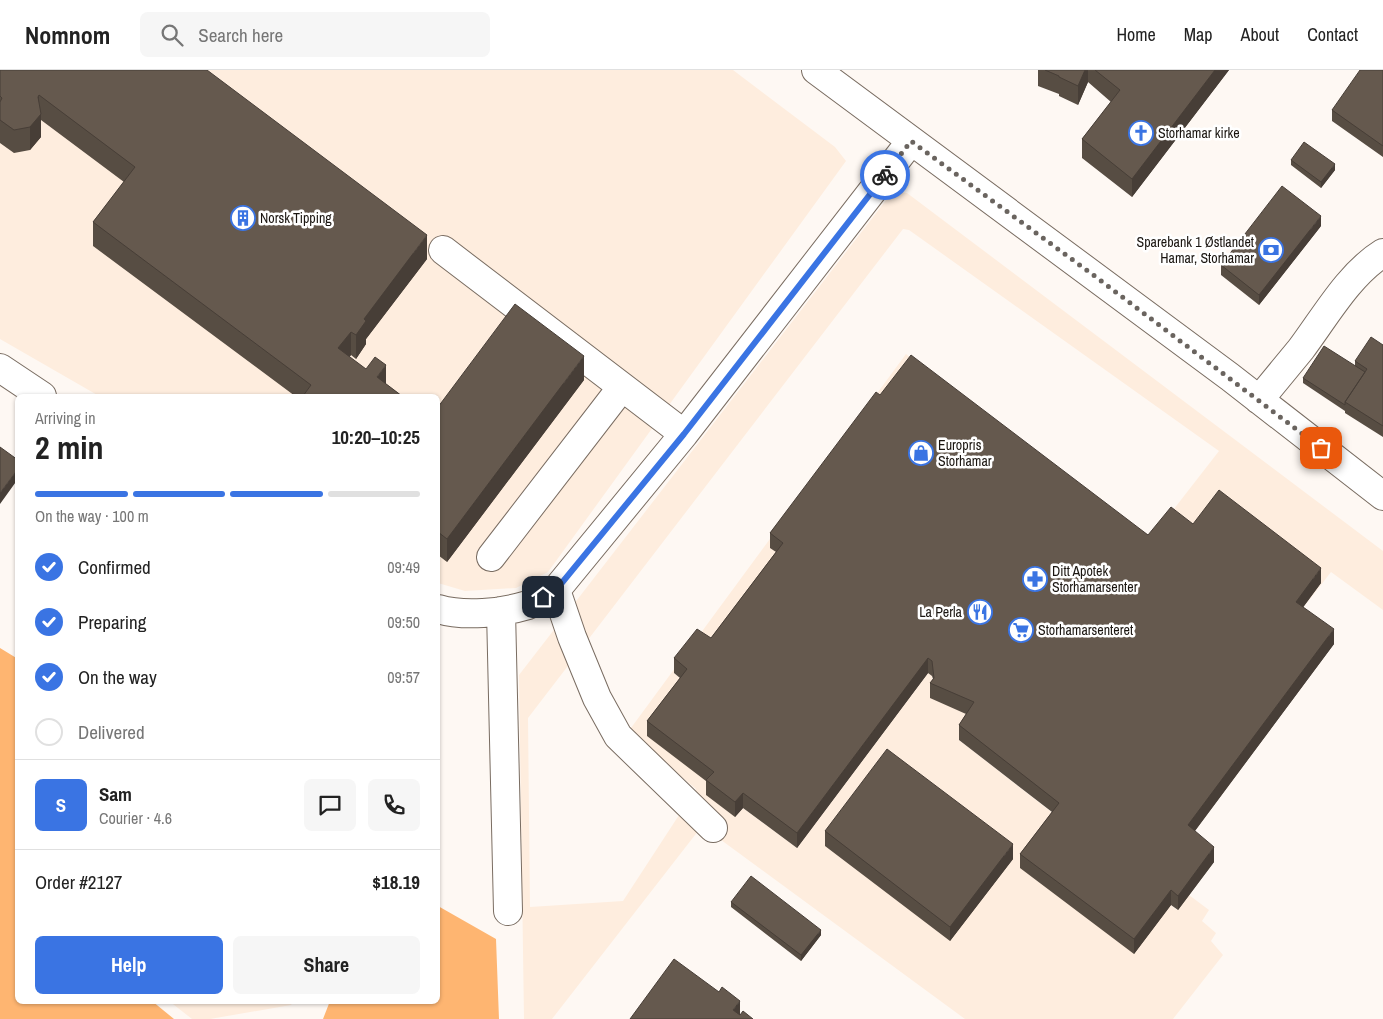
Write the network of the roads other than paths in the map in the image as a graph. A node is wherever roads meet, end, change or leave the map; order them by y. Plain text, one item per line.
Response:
1 (816, 70) edge
2 (911, 141) junction
3 (443, 250) dead end
4 (1383, 253) edge
5 (0, 368) edge
6 (622, 387) junction
7 (39, 394) edge
8 (1259, 400) junction
9 (684, 434) junction
10 (1383, 496) edge
11 (491, 557) dead end
12 (556, 590) junction
13 (440, 610) edge
14 (501, 611) junction
15 (713, 828) dead end
16 (508, 911) dead end

1 - 2 street
2 - 8 street
2 - 9 street
3 - 6 street
4 - 8 street
5 - 7 street
6 - 9 street
6 - 11 street
8 - 10 street
9 - 12 street
12 - 14 street
12 - 15 street
13 - 14 street
14 - 16 street

